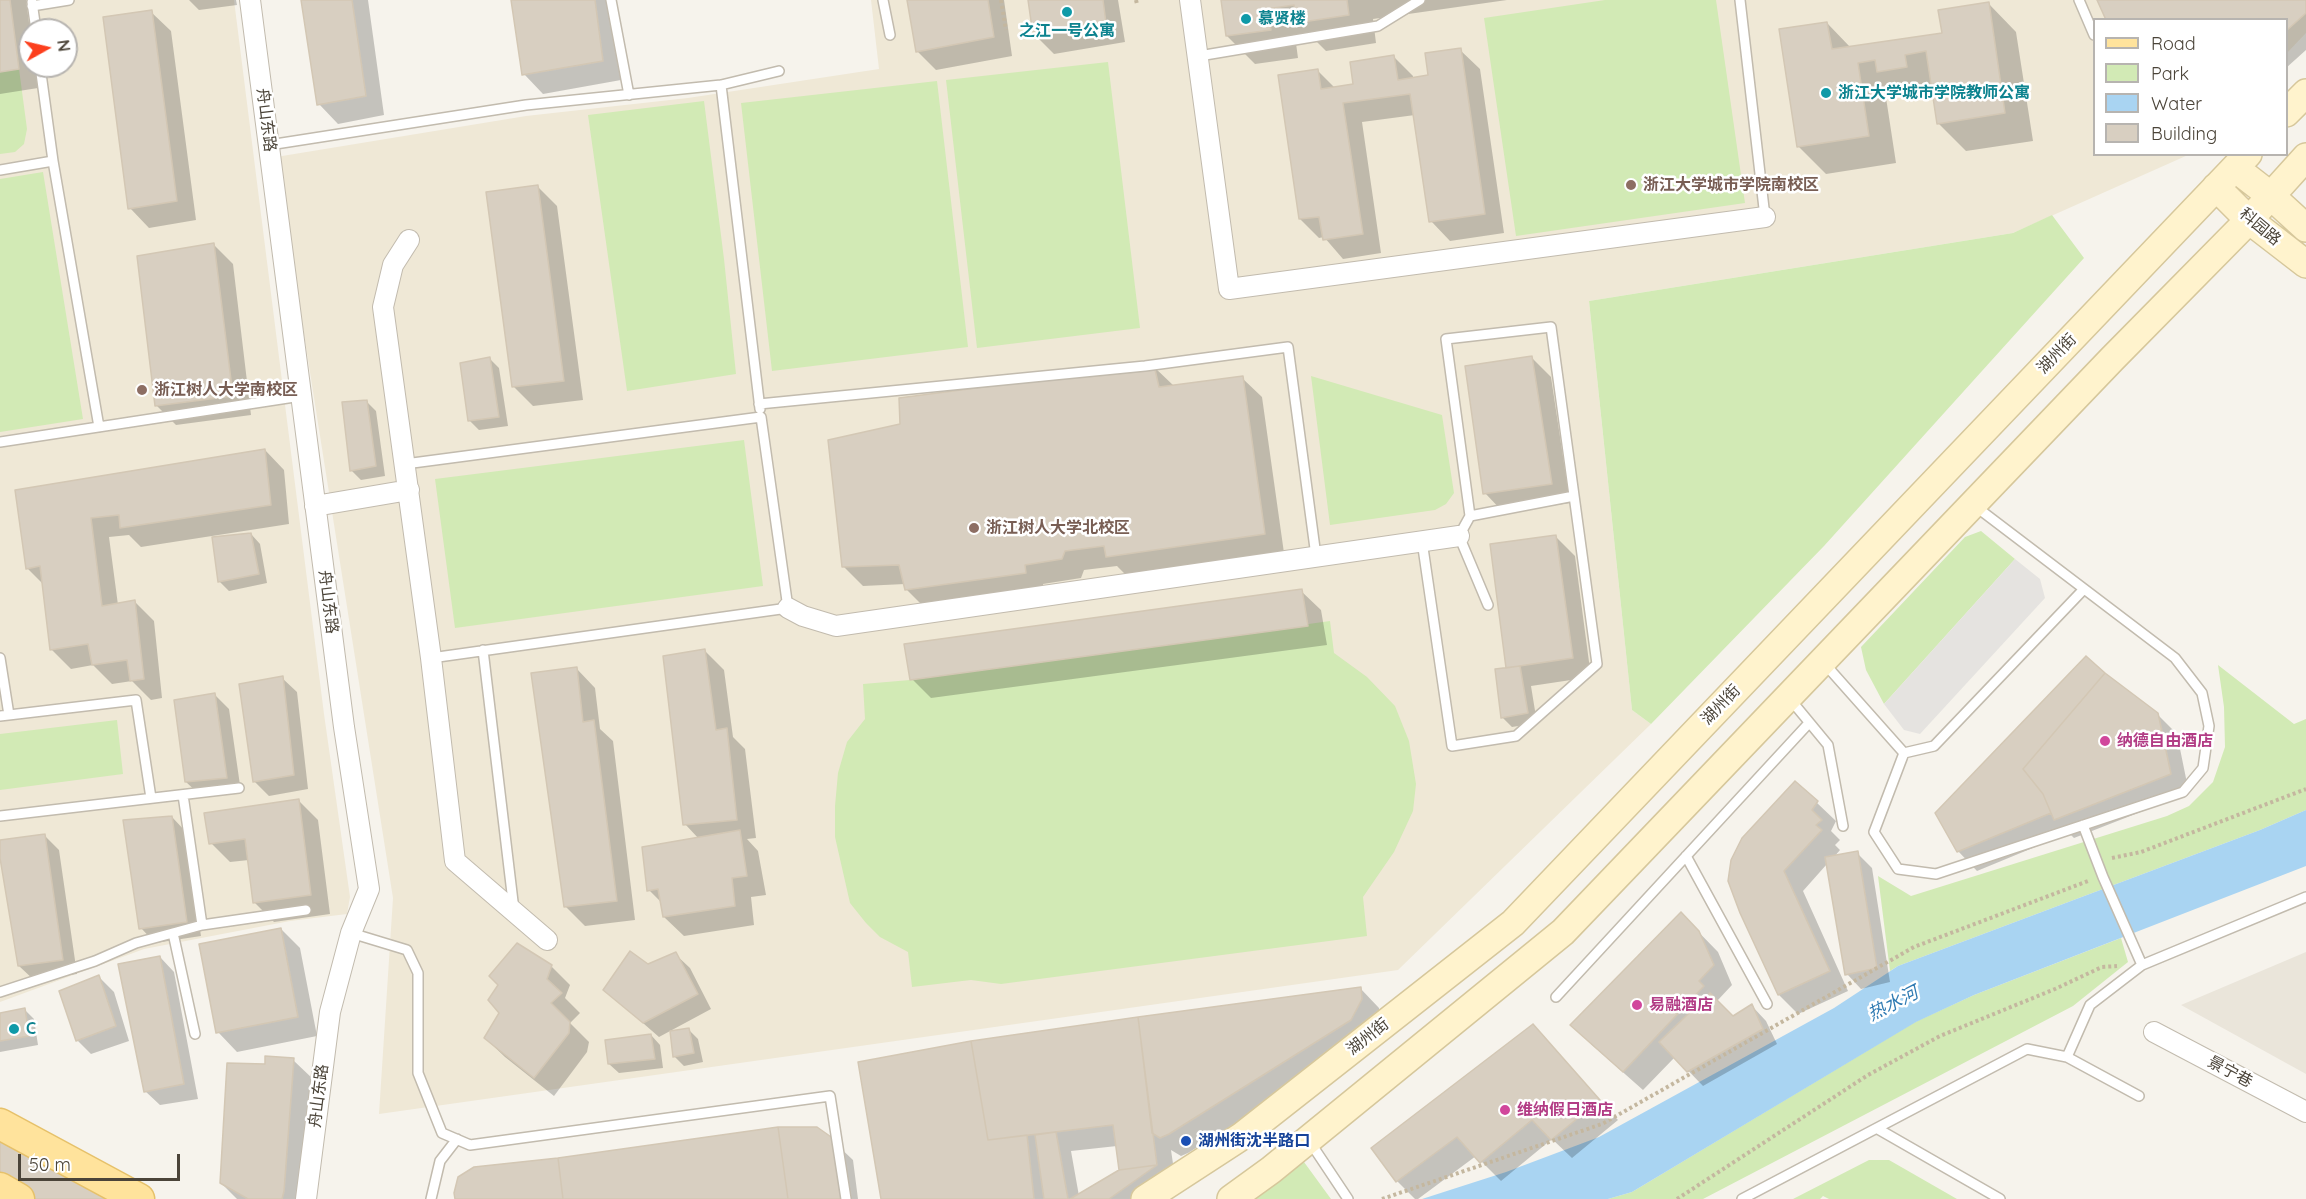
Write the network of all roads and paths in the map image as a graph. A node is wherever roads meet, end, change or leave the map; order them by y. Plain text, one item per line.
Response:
1 (69, 0) edge
2 (250, 0) edge
3 (611, 0) edge
4 (883, 0) edge
5 (1001, 0) edge
6 (1190, 0) edge
7 (1420, 0) edge
8 (1740, 0) edge
9 (2079, 0) edge
10 (32, 3) edge
11 (34, 18) edge
12 (1006, 30) dead end
13 (2093, 33) edge
14 (890, 35) dead end
15 (1199, 56) junction
16 (779, 71) dead end
17 (42, 78) edge
18 (721, 85) junction
19 (2306, 93) edge
20 (628, 94) junction
21 (2288, 111) edge
22 (269, 145) junction
23 (2306, 157) edge
24 (53, 161) junction
25 (2241, 161) edge
26 (0, 170) edge
27 (2216, 187) junction
28 (2271, 196) junction
29 (1765, 217) joint
30 (2249, 220) junction
31 (2306, 228) edge
32 (409, 240) dead end
33 (2306, 264) edge
34 (301, 396) junction
35 (759, 404) junction
36 (761, 417) junction
37 (99, 427) junction
38 (0, 442) edge
39 (405, 464) junction
40 (409, 490) junction
41 (1574, 496) junction
42 (1973, 505) junction
43 (315, 506) junction
44 (1470, 516) junction
45 (1460, 536) junction
46 (1422, 541) junction
47 (1316, 556) junction
48 (2084, 589) junction
49 (1488, 605) dead end
50 (788, 608) junction
51 (483, 650) junction
52 (0, 658) edge
53 (431, 658) junction
54 (1823, 661) junction
55 (1788, 697) junction
56 (4, 715) edge
57 (1809, 723) junction
58 (1904, 753) junction
59 (239, 788) dead end
60 (2306, 789) edge
61 (183, 795) junction
62 (151, 798) junction
63 (0, 816) edge
64 (2083, 825) junction
65 (1843, 826) dead end
66 (1686, 856) junction
67 (2097, 861) junction
68 (2306, 897) edge
69 (306, 910) dead end
70 (515, 913) junction
71 (202, 925) junction
72 (173, 933) junction
73 (351, 933) junction
74 (547, 940) dead end
75 (2142, 965) junction
76 (0, 992) edge
77 (1556, 997) dead end
78 (1767, 1004) dead end
79 (2154, 1032) dead end
80 (195, 1034) dead end
81 (2067, 1057) junction
82 (2139, 1096) dead end
83 (2306, 1112) edge
84 (0, 1124) edge
85 (1878, 1129) junction
86 (457, 1139) junction
87 (1309, 1140) junction
88 (0, 1188) edge
89 (19, 1199) edge
90 (140, 1199) edge
91 (306, 1199) edge
92 (431, 1199) edge
93 (846, 1199) edge
94 (1145, 1199) edge
95 (1231, 1199) edge
96 (1348, 1199) edge
97 (1382, 1199) edge
98 (1677, 1199) edge
99 (1742, 1199) edge
100 (2000, 1199) edge

1 - 10 lane
2 - 22 street, 舟山东路
3 - 20 lane
4 - 14 lane
5 - 12 path
6 - 15 street
7 - 15 lane
8 - 29 lane
9 - 13 lane
10 - 11 lane
15 - 29 street
16 - 18 lane
17 - 24 lane
18 - 20 lane
18 - 35 lane
19 - 21 main road
20 - 22 lane
22 - 34 street, 舟山东路
23 - 28 main road
24 - 26 lane
24 - 37 lane
25 - 27 main road, 湖州街
25 - 28 main road, 科园路
27 - 30 main road, 科园路
27 - 94 main road, 湖州街
28 - 30 main road
28 - 31 main road, 科园路
30 - 33 main road, 科园路
30 - 42 main road
32 - 39 street
34 - 37 lane
34 - 43 street, 舟山东路
35 - 36 lane
35 - 47 lane
36 - 39 lane
36 - 50 lane
37 - 38 lane
39 - 40 street
40 - 43 street
40 - 53 street
41 - 44 lane
41 - 44 lane
41 - 46 lane
42 - 48 lane
42 - 54 main road
43 - 73 street, 舟山东路
44 - 45 lane
45 - 46 street
45 - 49 lane
46 - 47 street
47 - 50 street
48 - 58 lane
48 - 64 lane
50 - 51 lane
51 - 53 lane
51 - 70 lane
52 - 56 lane
53 - 70 street
54 - 55 main road
54 - 58 lane
55 - 57 lane
55 - 87 main road
56 - 62 lane
57 - 65 lane
57 - 66 lane
58 - 64 lane
59 - 61 lane
60 - 67 path
61 - 62 lane
61 - 71 lane
62 - 63 lane
64 - 67 lane
66 - 77 lane
66 - 78 lane
67 - 75 lane
67 - 97 path
68 - 75 lane
69 - 71 lane
70 - 74 street
71 - 72 lane
72 - 76 lane
72 - 80 lane
73 - 86 lane
73 - 91 street, 舟山东路
75 - 81 lane
75 - 98 path
79 - 83 street, 景宁巷
81 - 82 lane
81 - 85 lane
84 - 90 main road
85 - 99 lane
85 - 100 lane
86 - 92 lane
86 - 93 lane
87 - 95 main road
87 - 96 lane
88 - 89 main road

